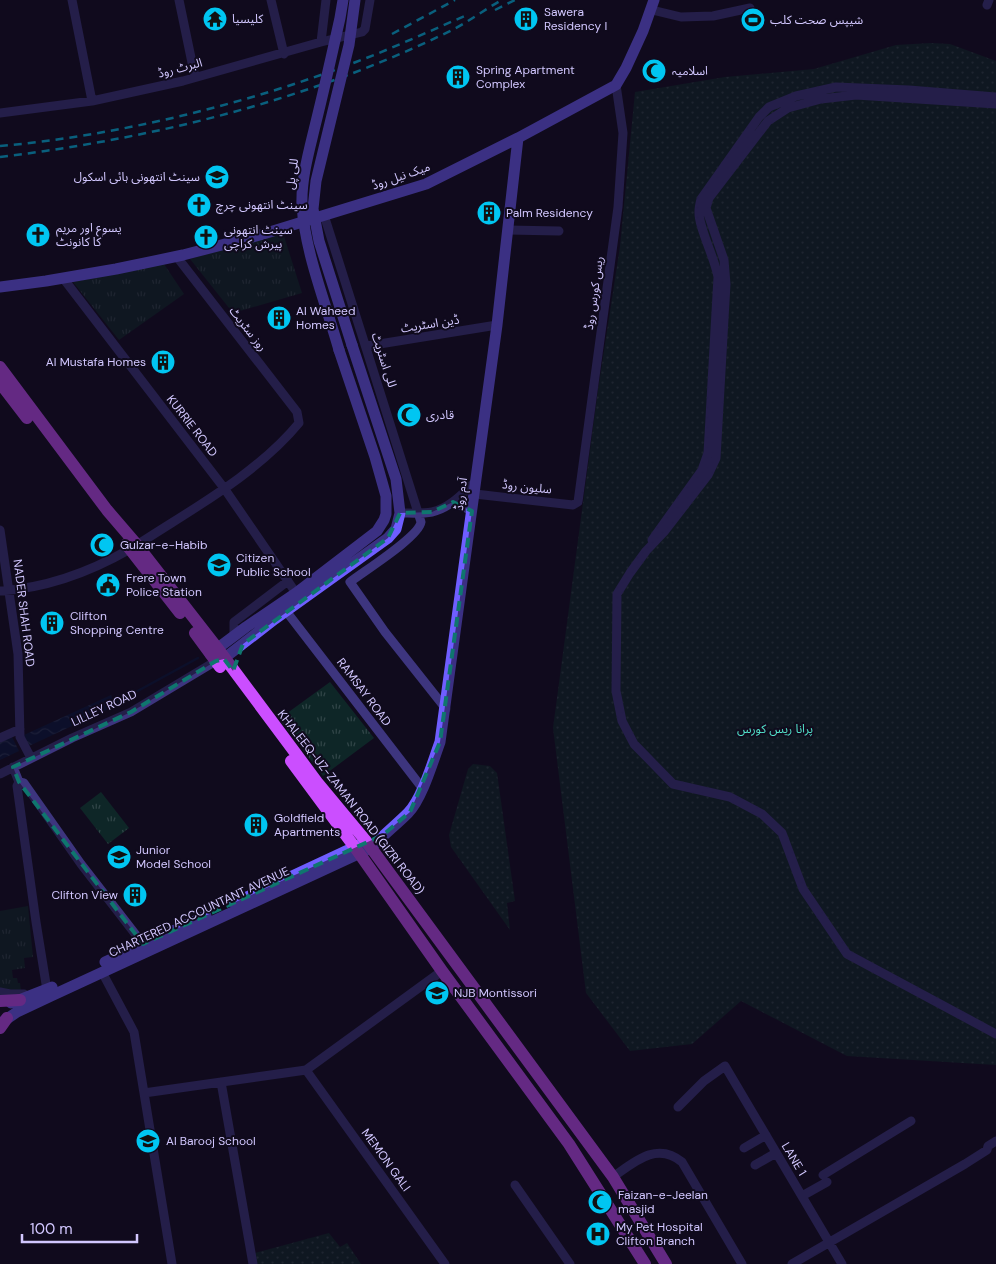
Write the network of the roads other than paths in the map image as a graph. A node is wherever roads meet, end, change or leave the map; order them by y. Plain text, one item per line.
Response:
1 (72, 0) edge
2 (179, 0) edge
3 (271, 0) edge
4 (326, 0) edge
5 (343, 0) edge
6 (355, 0) edge
7 (370, 0) edge
8 (653, 5) edge
9 (750, 8) dead end
10 (321, 42) junction
11 (284, 54) junction
12 (195, 77) junction
13 (616, 84) junction
14 (996, 97) edge
15 (92, 101) junction
16 (996, 104) edge
17 (0, 113) edge
18 (518, 138) junction
19 (324, 215) junction
20 (508, 230) junction
21 (559, 231) dead end
22 (177, 257) junction
23 (63, 278) junction
24 (0, 287) edge
25 (496, 325) junction
26 (367, 346) junction
27 (0, 367) edge
28 (0, 382) edge
29 (476, 481) junction
30 (224, 488) junction
31 (475, 494) junction
32 (452, 502) junction
33 (576, 504) joint
34 (472, 511) junction
35 (400, 513) junction
36 (419, 513) junction
37 (386, 514) joint
38 (107, 515) junction
39 (0, 530) edge
40 (133, 547) junction
41 (646, 551) junction
42 (288, 581) junction
43 (5, 591) edge
44 (296, 593) junction
45 (286, 611) junction
46 (238, 640) junction
47 (217, 657) junction
48 (233, 671) junction
49 (446, 710) junction
50 (20, 729) junction
51 (0, 738) edge
52 (31, 758) junction
53 (13, 767) junction
54 (0, 774) edge
55 (19, 782) junction
56 (422, 788) junction
57 (363, 847) junction
58 (144, 944) junction
59 (442, 971) junction
60 (102, 972) junction
61 (48, 990) junction
62 (0, 992) edge
63 (20, 1000) junction
64 (0, 1001) edge
65 (2, 1019) edge
66 (996, 1034) edge
67 (516, 1046) junction
68 (504, 1056) junction
69 (306, 1070) junction
70 (220, 1082) junction
71 (144, 1093) junction
72 (678, 1106) dead end
73 (910, 1121) dead end
74 (766, 1135) junction
75 (996, 1141) edge
76 (744, 1148) dead end
77 (776, 1153) junction
78 (755, 1165) dead end
79 (613, 1177) junction
80 (515, 1185) dead end
81 (802, 1196) junction
82 (829, 1243) junction
83 (172, 1264) edge
84 (253, 1264) edge
85 (445, 1264) edge
86 (570, 1264) edge
87 (645, 1264) edge
88 (666, 1264) edge
89 (742, 1264) edge
90 (792, 1264) edge
91 (842, 1264) edge

1 - 15 street
2 - 12 street
3 - 11 street
4 - 10 street
5 - 37 street, للی پل, bridge
6 - 35 street, للی پل, bridge
7 - 10 street, البرٹ روڈ
8 - 9 street
8 - 13 street
10 - 11 street, البرٹ روڈ
11 - 12 street, البرٹ روڈ
12 - 15 street, البرٹ روڈ
13 - 18 street, میک نیل روڈ
13 - 33 street, ریس کورس روڈ
14 - 41 street
15 - 17 street, البرٹ روڈ
16 - 41 street
18 - 19 street, میک نیل روڈ
18 - 20 street, آدم روڈ
19 - 22 street, میک نیل روڈ
19 - 26 street, للی اسٹریٹ
20 - 21 street
20 - 25 street, آدم روڈ
22 - 23 street, میک نیل روڈ
22 - 30 street, روز سٹریٹ
23 - 24 street, میک نیل روڈ
23 - 30 street, KURRIE ROAD
25 - 26 street, ڈین اسٹریٹ
25 - 29 street, آدم روڈ
26 - 36 street, للی اسٹریٹ
27 - 38 main road, KHALEEQ-UZ-ZAMAN ROAD (GIZRI ROAD)
28 - 38 main road, KHALEEQ-UZ-ZAMAN ROAD (GIZRI ROAD)
29 - 31 street, آدم روڈ
29 - 32 street
30 - 40 street
30 - 42 street, KURRIE ROAD
31 - 33 street, سلیون روڈ
31 - 34 street, آدم روڈ
32 - 34 street
32 - 36 street
34 - 49 street, آدم روڈ
35 - 36 street
35 - 45 street
36 - 49 street
37 - 44 street, LILLEY ROAD
38 - 40 main road, KHALEEQ-UZ-ZAMAN ROAD (GIZRI ROAD)
39 - 43 street, NADER SHAH ROAD
40 - 43 street
40 - 47 main road, KHALEEQ-UZ-ZAMAN ROAD (GIZRI ROAD)
41 - 66 street
42 - 44 street, KURRIE ROAD
42 - 46 street
43 - 50 street, NADER SHAH ROAD
44 - 46 street, LILLEY ROAD
45 - 46 street
45 - 56 street, RAMSAY ROAD
46 - 47 street, LILLEY ROAD
46 - 48 street
47 - 48 main road, KHALEEQ-UZ-ZAMAN ROAD (GIZRI ROAD)
47 - 52 street, LILLEY ROAD
47 - 57 main road, KHALEEQ-UZ-ZAMAN ROAD (GIZRI ROAD)
48 - 57 main road, KHALEEQ-UZ-ZAMAN ROAD (GIZRI ROAD)
49 - 56 street, آدم روڈ
50 - 51 street
50 - 52 street, NADER SHAH ROAD
52 - 53 street, LILLEY ROAD
53 - 54 street, LILLEY ROAD
53 - 55 street
55 - 58 street
55 - 61 street
56 - 57 street, آدم روڈ
57 - 58 street, CHARTERED ACCOUNTANT AVENUE
57 - 59 main road, KHALEEQ-UZ-ZAMAN ROAD (GIZRI ROAD)
57 - 60 street, CHARTERED ACCOUNTANT AVENUE
57 - 67 main road, KHALEEQ-UZ-ZAMAN ROAD (GIZRI ROAD)
58 - 61 street, CHARTERED ACCOUNTANT AVENUE
59 - 68 main road, KHALEEQ-UZ-ZAMAN ROAD (GIZRI ROAD)
59 - 69 street
60 - 61 street, CHARTERED ACCOUNTANT AVENUE
60 - 71 street
61 - 62 street
61 - 63 street
61 - 65 street
63 - 64 main road
63 - 65 street
67 - 68 main road
67 - 79 main road, KHALEEQ-UZ-ZAMAN ROAD (GIZRI ROAD)
68 - 87 main road, KHALEEQ-UZ-ZAMAN ROAD (GIZRI ROAD)
69 - 70 street
69 - 85 street, MEMON GALI
70 - 71 street
70 - 84 street
71 - 83 street
72 - 74 street, LANE 1
73 - 81 street
74 - 76 street
74 - 77 street, LANE 1
75 - 82 street
77 - 78 street
77 - 81 street, LANE 1
79 - 88 main road, KHALEEQ-UZ-ZAMAN ROAD (GIZRI ROAD)
79 - 89 street
80 - 86 street
81 - 82 street, LANE 1
82 - 90 street
82 - 91 street, LANE 1

